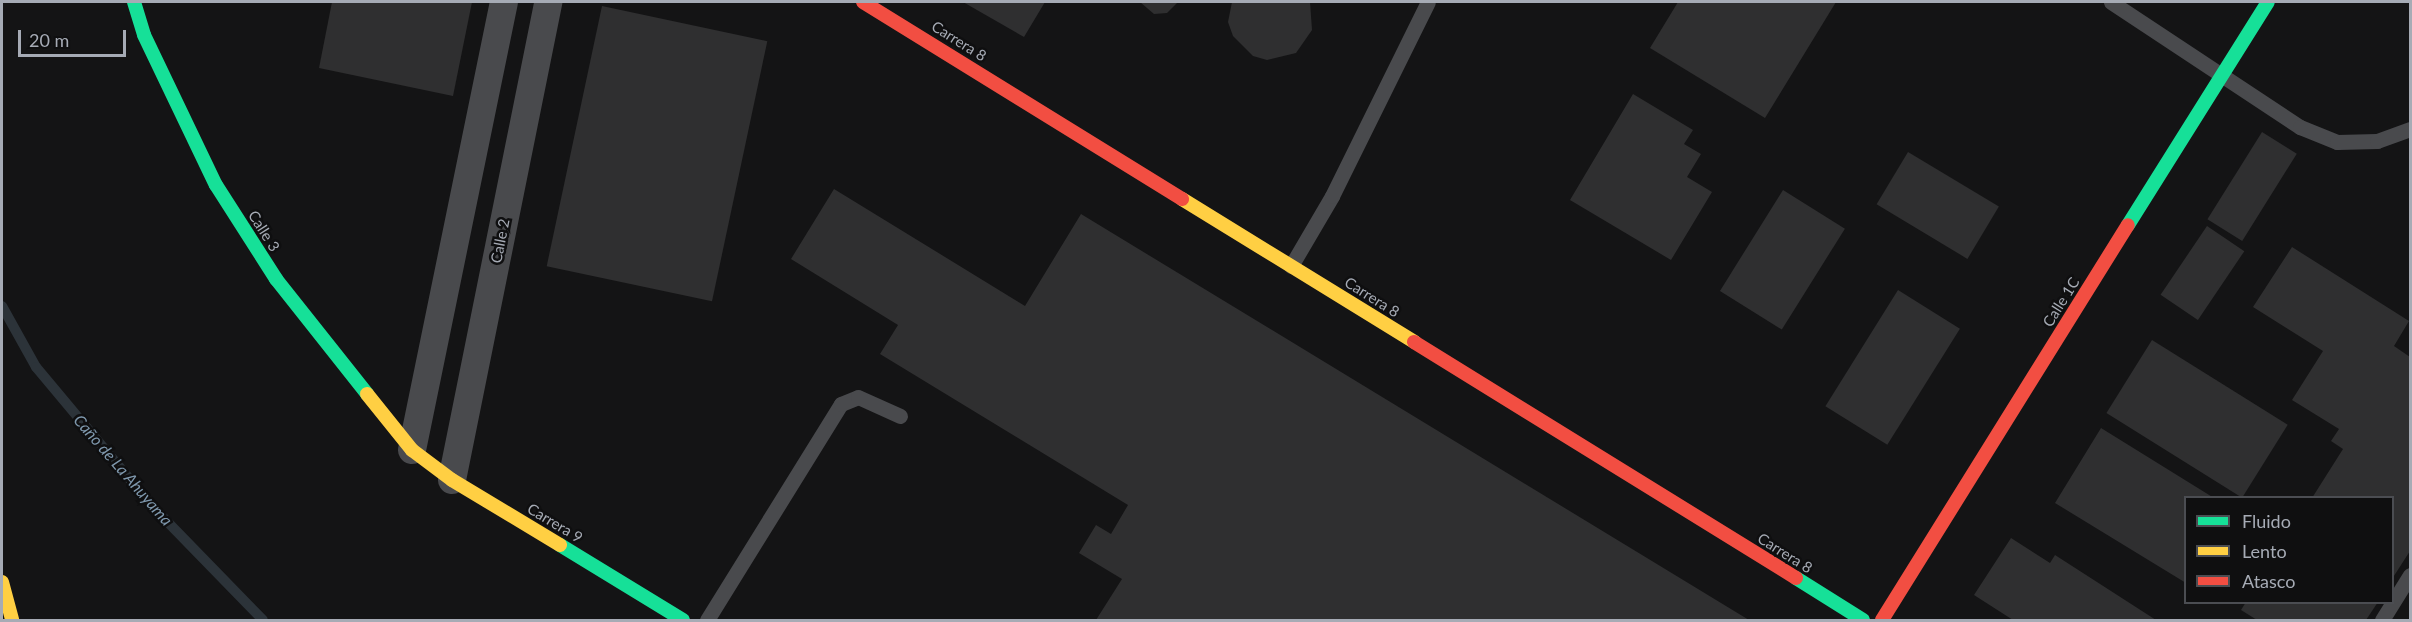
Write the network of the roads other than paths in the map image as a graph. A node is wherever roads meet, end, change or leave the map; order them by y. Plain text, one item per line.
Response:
1 (134, 2) edge
2 (504, 2) edge
3 (548, 2) edge
4 (863, 2) edge
5 (1428, 2) edge
6 (2110, 2) edge
7 (2268, 2) edge
8 (2221, 77) junction
9 (2410, 129) edge
10 (1291, 266) junction
11 (900, 416) dead end
12 (412, 450) junction
13 (452, 480) junction
14 (2410, 575) edge
15 (2, 582) edge
16 (2394, 601) edge
17 (2392, 604) edge
18 (12, 621) edge
19 (683, 621) edge
20 (708, 621) edge
21 (1863, 621) edge
22 (1882, 621) edge
23 (2382, 621) edge

1 - 12 main road, Calle 3
2 - 12 street
3 - 13 street, Calle 2
4 - 10 main road, Carrera 8
5 - 10 lane
6 - 8 lane
7 - 8 main road, Calle 1C
8 - 9 lane
8 - 22 main road, Calle 1C
10 - 21 main road, Carrera 8
11 - 20 lane
12 - 13 main road, Carrera 9
13 - 19 main road, Carrera 9
14 - 16 lane
15 - 18 main road
17 - 23 lane

